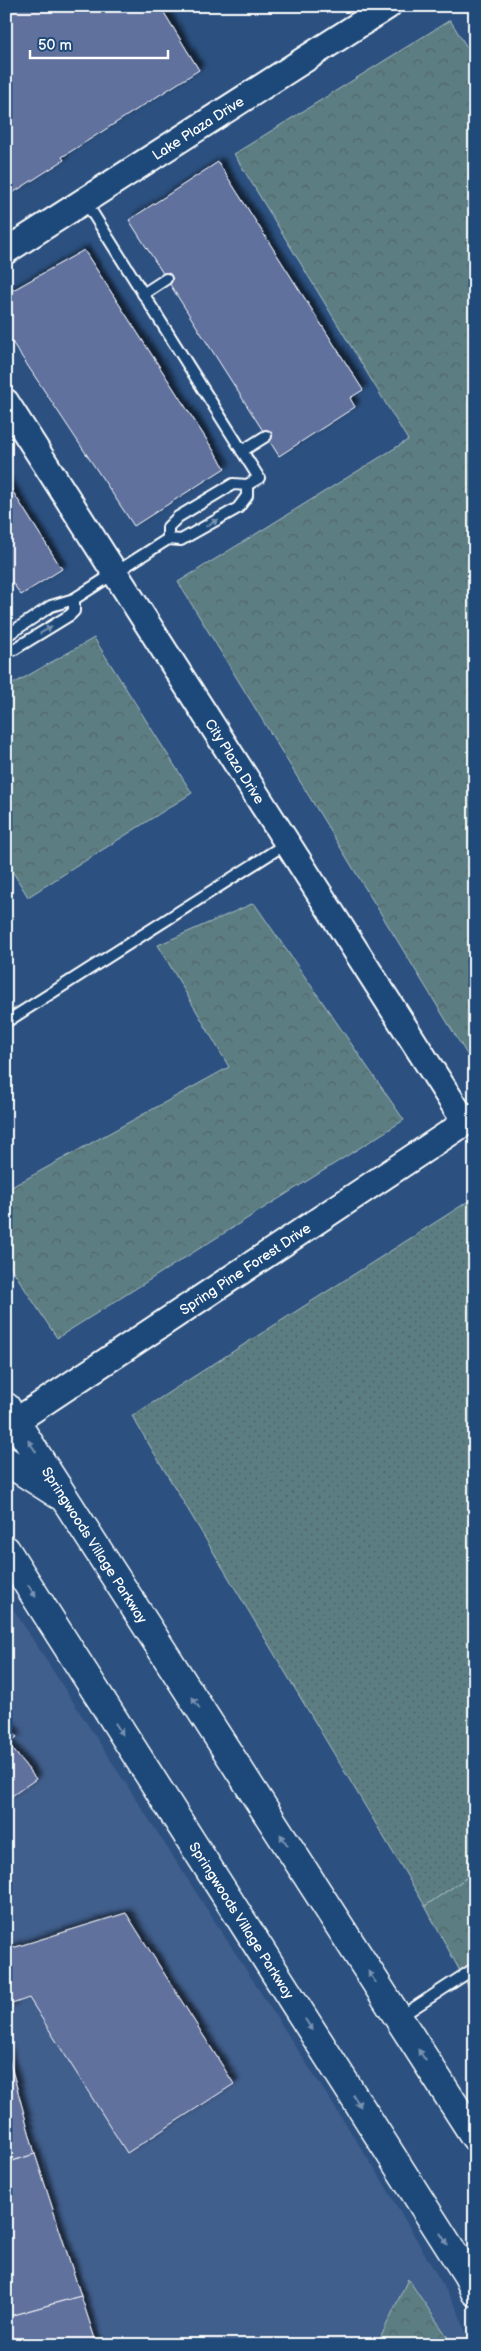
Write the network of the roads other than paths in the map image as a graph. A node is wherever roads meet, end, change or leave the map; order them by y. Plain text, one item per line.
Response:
1 (388, 6) edge
2 (84, 201) junction
3 (6, 251) edge
4 (166, 279) dead end
5 (143, 294) junction
6 (6, 402) edge
7 (266, 436) dead end
8 (242, 451) junction
9 (247, 485) junction
10 (168, 538) junction
11 (115, 572) junction
12 (74, 599) junction
13 (6, 636) edge
14 (6, 652) edge
15 (287, 843) junction
16 (6, 1022) edge
17 (470, 1119) edge
18 (11, 1414) edge
19 (6, 1461) edge
20 (67, 1500) junction
21 (6, 1550) edge
22 (475, 1968) edge
23 (398, 2018) junction
24 (475, 2137) edge
25 (475, 2292) edge

1 - 2 street, Lake Plaza Drive
2 - 3 street, Lake Plaza Drive
2 - 5 lane
4 - 5 lane
5 - 8 lane
6 - 11 street, City Plaza Drive
7 - 8 lane
8 - 9 lane
9 - 10 lane
10 -> 9 lane
10 - 11 lane
11 - 12 lane
11 - 15 street, City Plaza Drive
12 - 13 lane
14 -> 12 lane
15 - 16 lane
15 - 17 street, City Plaza Drive
17 - 18 street, Spring Pine Forest Drive
20 -> 18 main road, Springwoods Village Parkway
19 - 20 main road
23 -> 20 main road, Springwoods Village Parkway
21 -> 25 main road, Springwoods Village Parkway
22 - 23 lane
24 -> 23 main road, Springwoods Village Parkway

